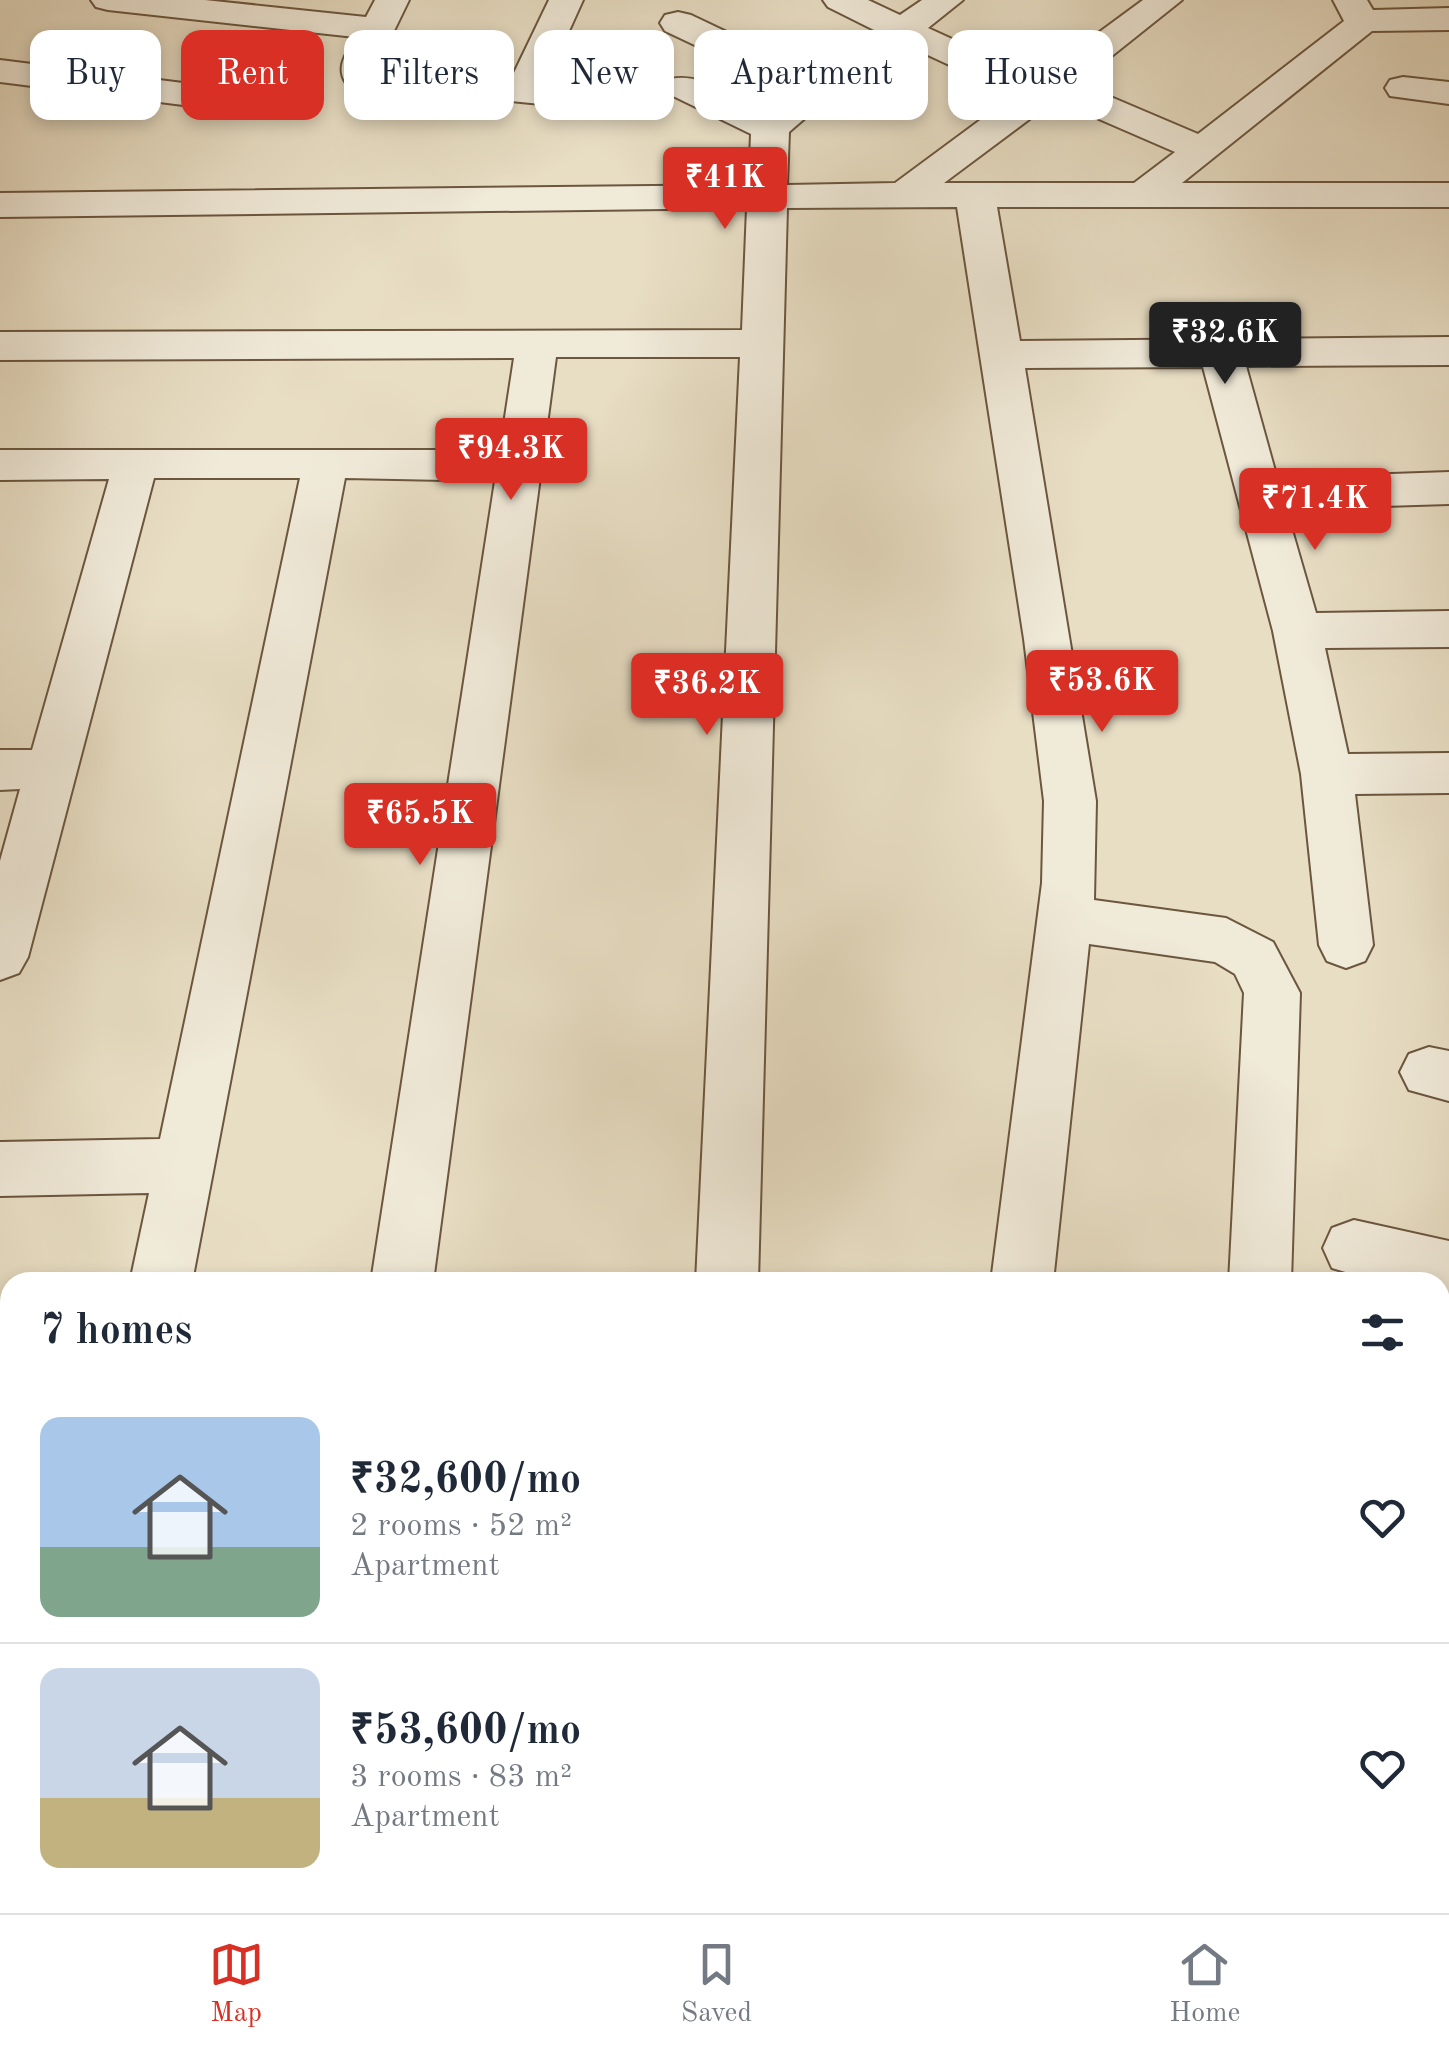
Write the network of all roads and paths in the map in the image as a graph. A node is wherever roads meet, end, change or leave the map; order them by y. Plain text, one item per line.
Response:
1 (108, 0) edge
2 (566, 0) edge
3 (840, 0) edge
4 (946, 0) edge
5 (1165, 0) edge
6 (1356, 10) edge
7 (682, 11) edge
8 (384, 14) edge
9 (1449, 19) edge
10 (714, 30) edge
11 (902, 30) joint
12 (1113, 39) edge
13 (0, 71) edge
14 (684, 87) dead end
15 (1403, 88) dead end
16 (523, 92) junction
17 (534, 93) edge
18 (181, 94) edge
19 (1449, 94) edge
20 (1113, 115) edge
21 (781, 120) edge
22 (1004, 120) edge
23 (770, 129) junction
24 (1202, 149) junction
25 (1143, 194) junction
26 (904, 195) junction
27 (975, 195) junction
28 (1449, 195) edge
29 (767, 197) junction
30 (0, 205) edge
31 (537, 343) junction
32 (762, 343) junction
33 (0, 346) edge
34 (1220, 351) junction
35 (1449, 351) edge
36 (1002, 354) junction
37 (326, 463) junction
38 (136, 464) junction
39 (0, 465) edge
40 (520, 466) junction
41 (1449, 488) edge
42 (1258, 494) junction
43 (1449, 630) edge
44 (1298, 631) junction
45 (52, 769) junction
46 (0, 770) edge
47 (1449, 772) edge
48 (1326, 774) junction
49 (1064, 918) junction
50 (1346, 944) dead end
51 (0, 956) edge
52 (185, 1165) junction
53 (0, 1168) edge
54 (1354, 1248) dead end
55 (1449, 1270) edge
56 (163, 1272) edge
57 (403, 1272) edge
58 (727, 1272) edge
59 (1023, 1272) edge
60 (1260, 1272) edge

1 - 8 street
2 - 16 street
3 - 11 street
4 - 11 street
5 - 12 street
6 - 9 street
6 - 24 street
7 - 10 street
8 - 16 street
13 - 18 street
14 - 23 street
15 - 19 street
16 - 17 street
20 - 24 street
21 - 23 street
22 - 26 street
23 - 29 street
24 - 25 street
25 - 27 street
25 - 28 street
26 - 27 street
26 - 29 street
27 - 36 street
29 - 30 street
29 - 32 street
31 - 32 street
31 - 33 street
31 - 40 street
32 - 58 street
34 - 35 street
34 - 36 street
34 - 42 street
36 - 49 street
37 - 38 street
37 - 40 street
37 - 52 street
38 - 39 street
38 - 45 street
40 - 57 street
41 - 42 street
42 - 44 street
43 - 44 street
44 - 48 street
45 - 46 street
45 - 51 street
47 - 48 street
48 - 50 street
49 - 59 street
49 - 60 street
52 - 53 street
52 - 56 street
54 - 55 street

